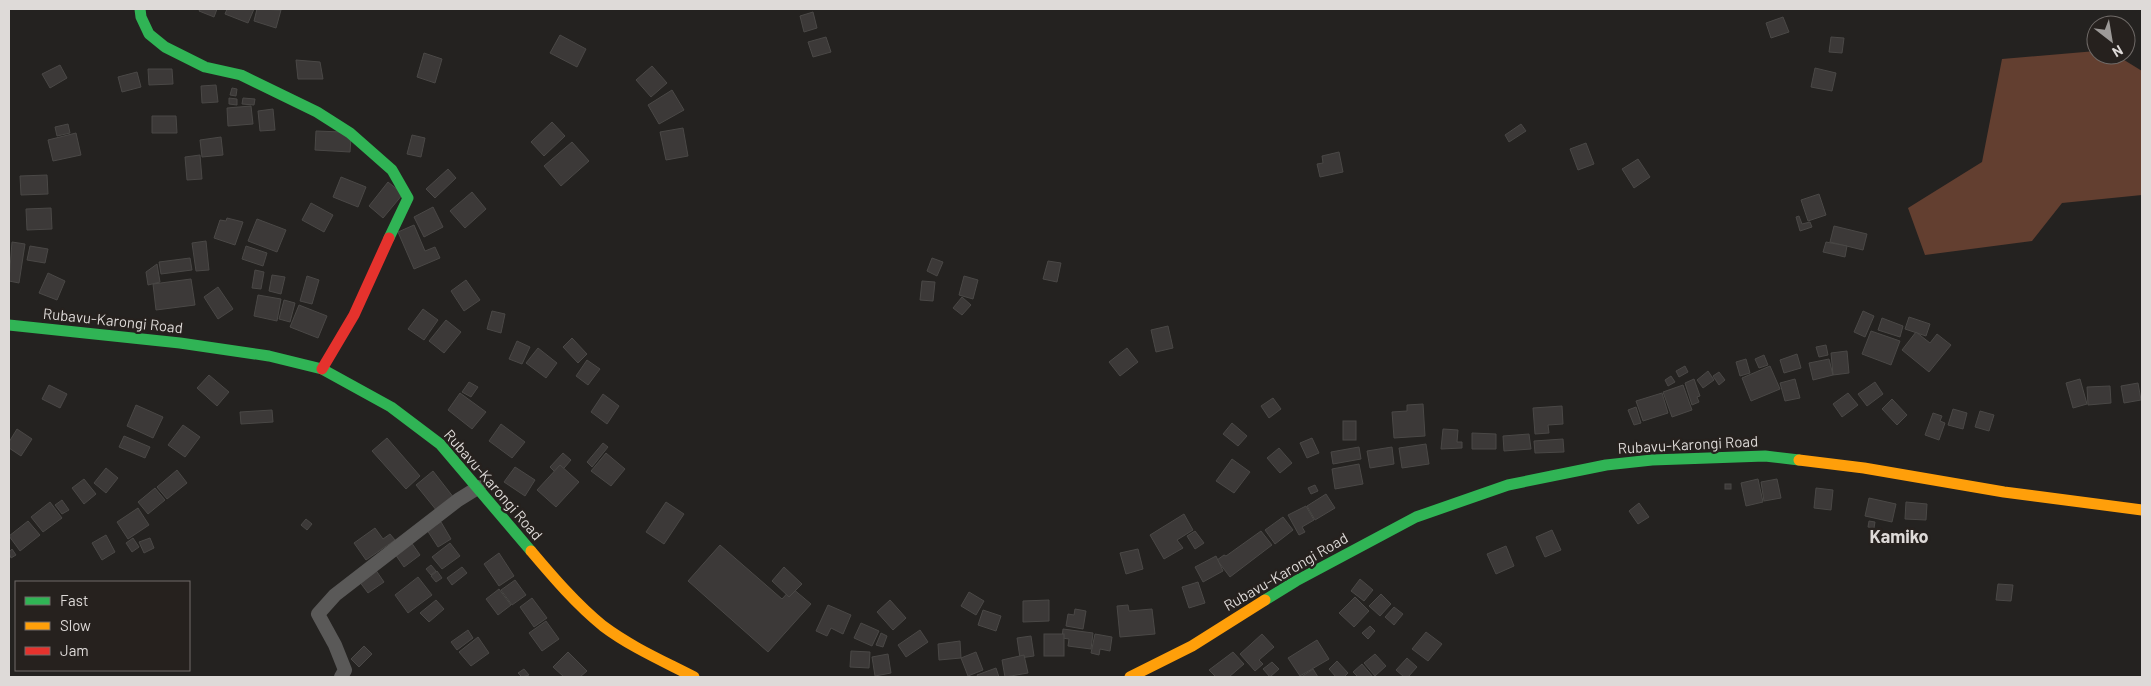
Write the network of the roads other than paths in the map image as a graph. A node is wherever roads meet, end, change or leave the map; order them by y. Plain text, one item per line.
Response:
1 (140, 9) edge
2 (9, 325) edge
3 (322, 369) junction
4 (479, 487) junction
5 (2142, 510) edge
6 (342, 677) edge
7 (694, 677) edge
8 (1130, 677) edge

1 - 3 main road
2 - 3 main road, Rubavu-Karongi Road
3 - 4 main road, Rubavu-Karongi Road
4 - 6 street
4 - 7 main road, Rubavu-Karongi Road
5 - 8 main road, Rubavu-Karongi Road

